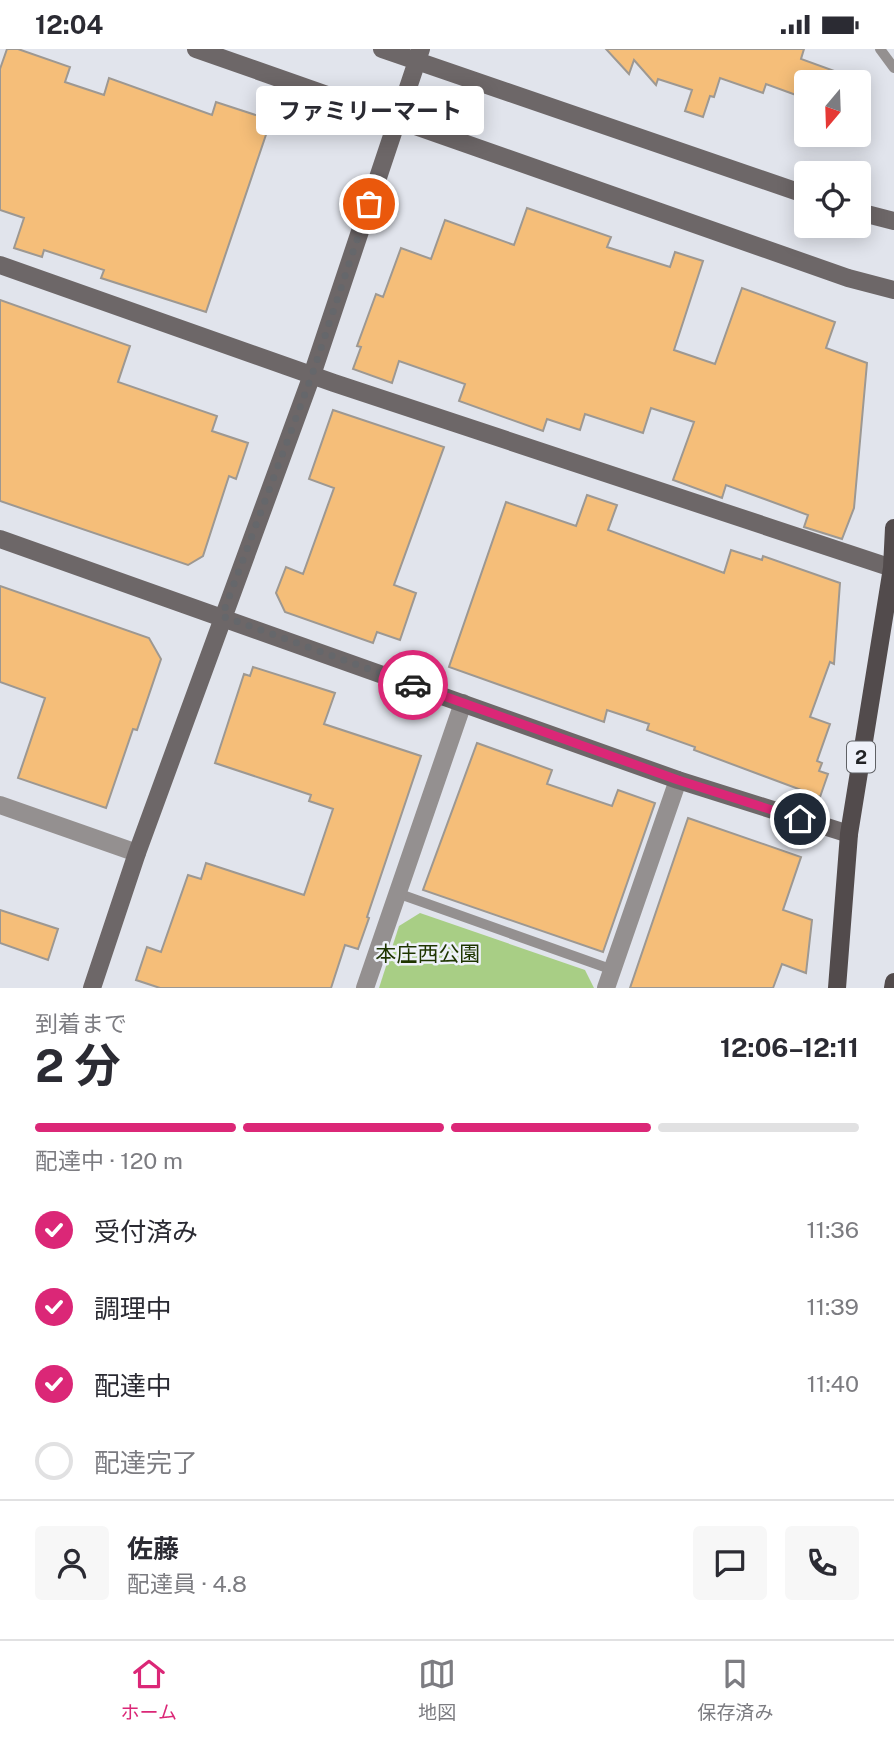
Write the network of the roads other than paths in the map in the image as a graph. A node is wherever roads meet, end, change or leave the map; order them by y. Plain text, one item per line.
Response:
1 (196, 49) edge
2 (382, 49) edge
3 (880, 49) edge
4 (419, 55) edge
5 (894, 68) edge
6 (397, 120) junction
7 (794, 190) edge
8 (871, 215) edge
9 (894, 221) edge
10 (0, 265) edge
11 (894, 290) edge
12 (312, 375) junction
13 (894, 527) edge
14 (0, 539) edge
15 (892, 568) edge
16 (222, 616) junction
17 (463, 703) junction
18 (678, 780) junction
19 (0, 805) edge
20 (849, 835) junction
21 (137, 853) junction
22 (397, 893) junction
23 (612, 969) junction
24 (894, 982) edge
25 (92, 988) edge
26 (365, 988) edge
27 (606, 988) edge
28 (837, 988) edge
29 (893, 988) edge

1 - 6 street
2 - 4 street
3 - 5 lane
4 - 6 street
4 - 7 street
6 - 11 street
6 - 12 street
8 - 9 street
10 - 12 street
12 - 15 street
12 - 16 street
13 - 15 main road, 2
14 - 16 street
15 - 20 main road, 2
16 - 17 street
16 - 21 street
17 - 18 street
17 - 22 street
18 - 20 street
18 - 23 street
19 - 21 street
20 - 28 main road, 2
21 - 25 street
22 - 23 lane
22 - 26 street
23 - 27 street
24 - 29 main road

